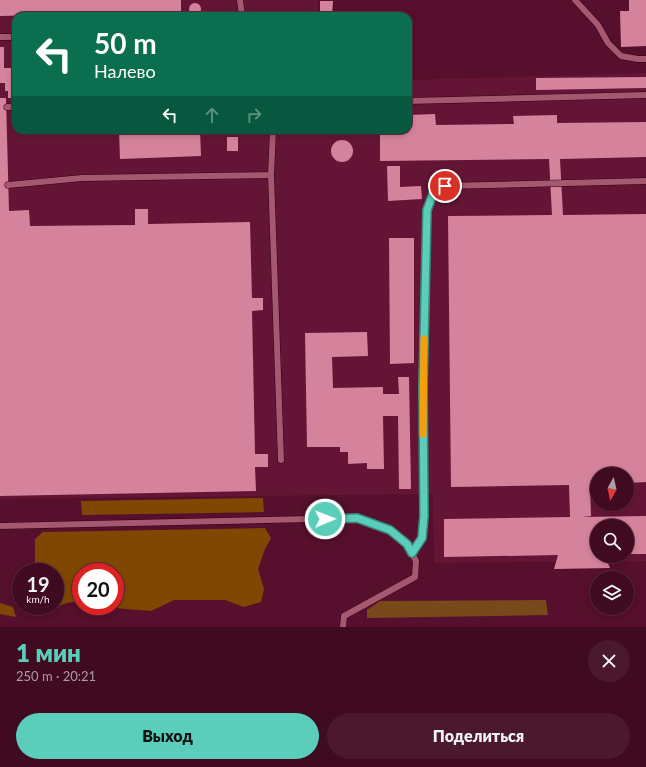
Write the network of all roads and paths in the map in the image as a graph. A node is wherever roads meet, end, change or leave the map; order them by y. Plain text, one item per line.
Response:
1 (240, 0) edge
2 (575, 0) edge
3 (242, 12) edge
4 (12, 36) edge
5 (0, 37) edge
6 (646, 59) edge
7 (646, 95) edge
8 (412, 101) edge
9 (12, 107) edge
10 (7, 108) dead end
11 (273, 134) edge
12 (271, 175) junction
13 (646, 181) edge
14 (8, 184) dead end
15 (281, 460) dead end
16 (0, 526) edge
17 (412, 553) junction
18 (343, 627) edge

1 - 3 lane
2 - 6 lane
4 - 5 lane
7 - 8 lane
9 - 10 lane
11 - 12 lane
12 - 14 lane
12 - 15 lane
13 - 17 lane
16 - 17 lane
17 - 18 lane

